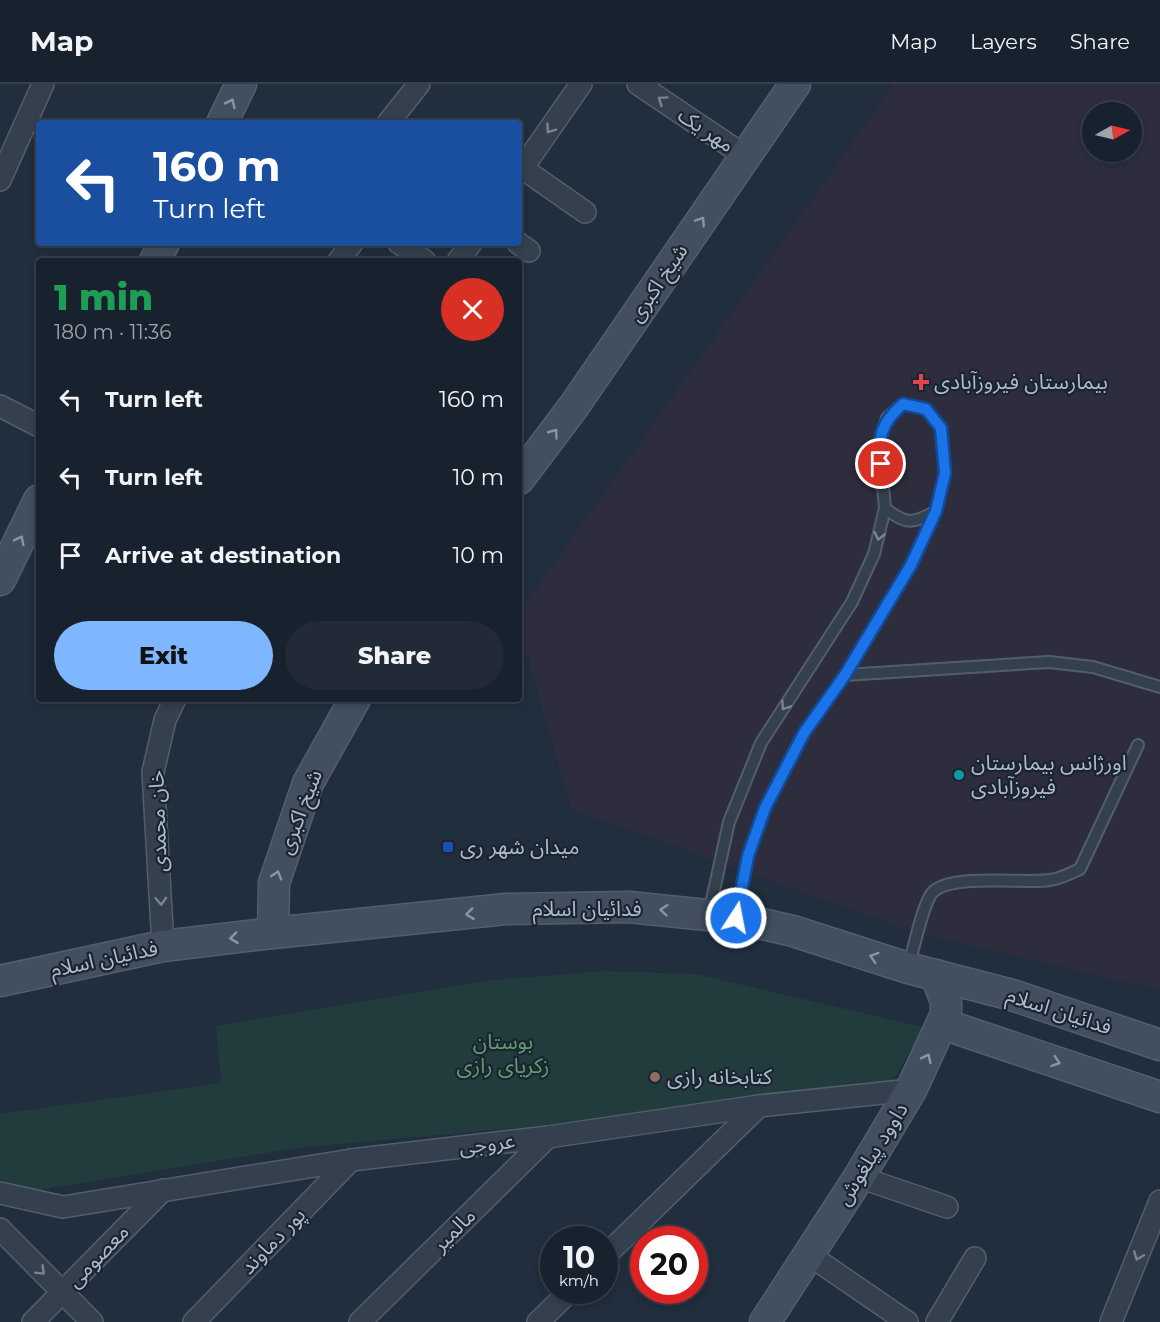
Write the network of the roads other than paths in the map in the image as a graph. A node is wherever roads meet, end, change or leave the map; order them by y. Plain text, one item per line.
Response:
1 (43, 84) edge
2 (241, 84) edge
3 (419, 84) edge
4 (581, 84) edge
5 (638, 84) edge
6 (795, 84) edge
7 (223, 120) edge
8 (390, 120) edge
9 (745, 156) junction
10 (522, 170) edge
11 (522, 172) edge
12 (0, 180) edge
13 (585, 212) dead end
14 (403, 246) edge
15 (421, 258) edge
16 (0, 406) edge
17 (36, 424) edge
18 (522, 475) edge
19 (36, 506) edge
20 (885, 508) junction
21 (936, 511) junction
22 (0, 580) edge
23 (845, 675) junction
24 (1160, 687) edge
25 (174, 702) edge
26 (353, 702) edge
27 (1138, 746) dead end
28 (722, 916) junction
29 (273, 933) junction
30 (163, 946) junction
31 (908, 968) junction
32 (936, 975) junction
33 (0, 981) edge
34 (1012, 995) junction
35 (943, 1024) junction
36 (1000, 1043) junction
37 (1160, 1045) edge
38 (911, 1089) junction
39 (1160, 1096) edge
40 (759, 1106) junction
41 (548, 1137) junction
42 (351, 1160) junction
43 (859, 1177) junction
44 (163, 1190) junction
45 (0, 1193) edge
46 (1160, 1201) edge
47 (947, 1208) dead end
48 (0, 1230) edge
49 (618, 1243) edge
50 (808, 1254) junction
51 (975, 1258) dead end
52 (62, 1292) junction
53 (557, 1304) edge
54 (33, 1322) edge
55 (92, 1322) edge
56 (194, 1322) edge
57 (360, 1322) edge
58 (538, 1322) edge
59 (765, 1322) edge
60 (905, 1322) edge
61 (937, 1322) edge
62 (1111, 1322) edge

1 - 12 street
7 -> 2 main road
3 - 8 street
4 -> 10 street
9 -> 5 street, مهر یک
6 - 9 main road, شیخ اکبری
18 -> 9 main road, شیخ اکبری
11 - 13 street
14 - 15 street
16 - 17 street
22 -> 19 main road
20 - 21 lane
20 - 21 lane
20 -> 28 lane
21 - 23 lane
23 - 24 lane
23 - 28 lane
25 -> 30 street, خان محمدی
29 -> 26 main road, شیخ اکبری
27 - 31 lane
28 -> 29 main road, فدائیان اسلام
31 -> 28 main road, فدائیان اسلام
29 -> 30 main road, فدائیان اسلام
30 - 33 main road, فدائیان اسلام
31 - 32 main road, فدائیان اسلام
32 - 34 main road, فدائیان اسلام
32 - 35 main road, داوود پیلغوش
34 - 36 main road
34 - 37 main road, فدائیان اسلام
35 - 36 main road
38 -> 35 main road, داوود پیلغوش
36 -> 39 main road
38 - 40 street, عروجی
38 - 43 main road, داوود پیلغوش
40 - 41 street, عروجی
40 - 49 street
41 - 42 street, عروجی
41 - 57 street, مالمیر
42 - 44 street, عروجی
42 - 56 street, پور دماوند
43 - 47 street
43 - 50 main road, داوود پیلغوش
44 - 45 street, عروجی
44 - 52 street, معصومی
46 -> 62 street
48 -> 52 street
50 - 59 main road, داوود پیلغوش
50 - 60 street
51 - 61 street
52 - 54 street, معصومی
52 - 55 street
53 - 58 street

